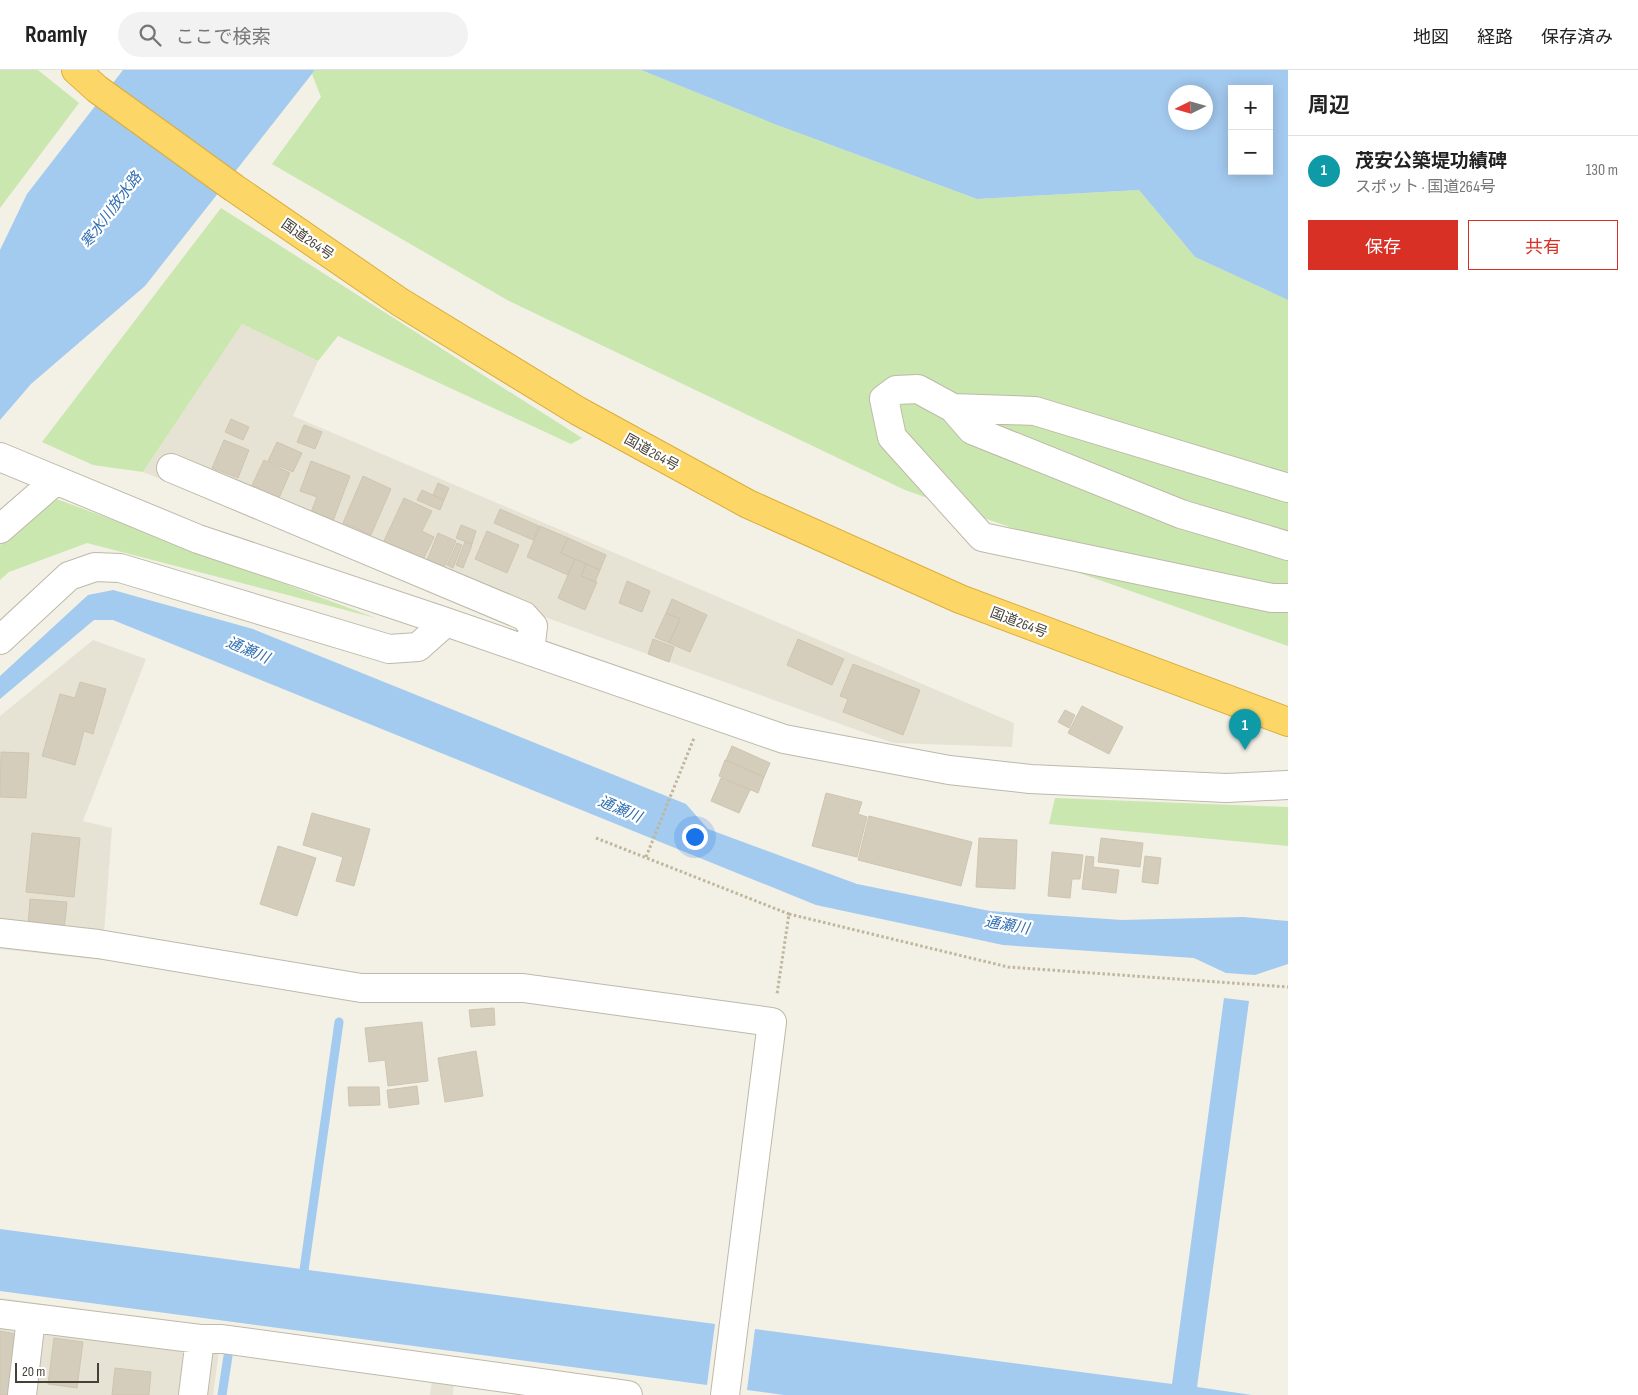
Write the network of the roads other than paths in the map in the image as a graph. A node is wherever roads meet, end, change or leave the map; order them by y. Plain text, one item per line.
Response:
1 (76, 70) edge
2 (96, 80) edge
3 (953, 408) junction
4 (0, 456) edge
5 (171, 468) dead end
6 (47, 477) junction
7 (1288, 488) edge
8 (0, 529) edge
9 (1288, 546) edge
10 (1288, 598) edge
11 (446, 622) junction
12 (0, 640) edge
13 (530, 651) junction
14 (1288, 722) edge
15 (1288, 785) edge
16 (0, 933) edge
17 (0, 1314) edge
18 (31, 1318) junction
19 (200, 1339) junction
20 (22, 1395) edge
21 (193, 1395) edge
22 (628, 1395) edge
23 (725, 1395) edge

1 - 2 highway, 国道264号
2 - 14 highway, 国道264号
3 - 7 street
3 - 9 street
3 - 10 street
4 - 6 street
5 - 13 street
6 - 8 street
6 - 11 street
11 - 12 street
11 - 13 street
13 - 15 street
16 - 23 street
17 - 18 street
18 - 19 street
18 - 20 street
19 - 21 street
19 - 22 street

